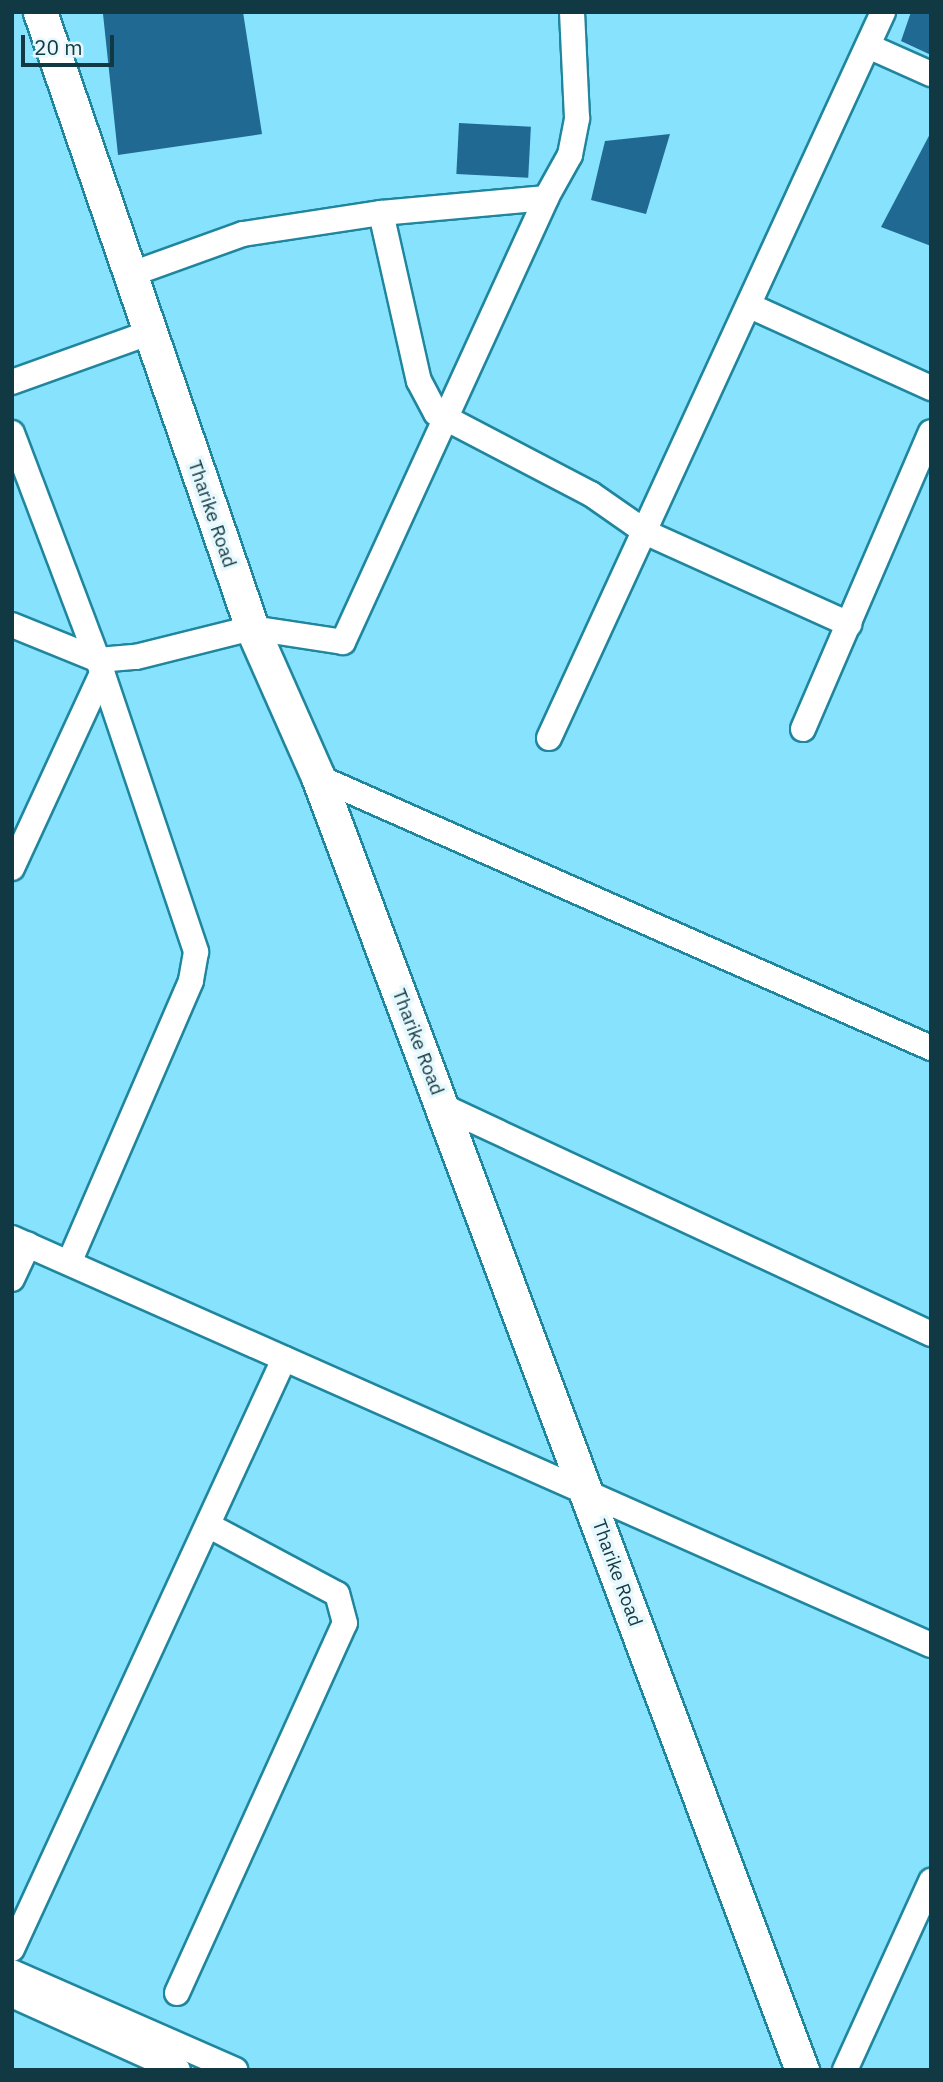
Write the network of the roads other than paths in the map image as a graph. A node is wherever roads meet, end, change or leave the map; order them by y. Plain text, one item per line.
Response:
1 (40, 12) edge
2 (572, 12) edge
3 (883, 12) edge
4 (868, 46) junction
5 (931, 74) edge
6 (546, 198) junction
7 (381, 214) junction
8 (129, 275) junction
9 (750, 306) junction
10 (149, 333) junction
11 (12, 382) edge
12 (931, 388) edge
13 (443, 419) junction
14 (931, 432) edge
15 (12, 433) edge
16 (647, 533) junction
17 (849, 624) junction
18 (12, 625) edge
19 (252, 628) junction
20 (100, 666) junction
21 (803, 729) dead end
22 (549, 738) dead end
23 (318, 777) junction
24 (12, 868) edge
25 (931, 1048) edge
26 (442, 1106) junction
27 (20, 1241) edge
28 (69, 1263) junction
29 (12, 1279) edge
30 (931, 1334) edge
31 (284, 1359) junction
32 (589, 1496) junction
33 (208, 1525) junction
34 (931, 1645) edge
35 (931, 1881) edge
36 (12, 1949) edge
37 (12, 1972) edge
38 (177, 1993) dead end
39 (12, 1996) edge
40 (178, 2070) edge
41 (235, 2070) edge
42 (802, 2070) edge
43 (845, 2070) edge

1 - 8 street, Tharike Road
2 - 6 street
3 - 4 street
4 - 5 street
4 - 9 street
6 - 7 street
6 - 13 street
7 - 8 street
7 - 13 street
8 - 10 street, Tharike Road
9 - 12 street
9 - 16 street
10 - 11 street
10 - 19 street, Tharike Road
13 - 16 street
13 - 19 street
14 - 17 street
15 - 20 street
16 - 17 street
16 - 22 street
17 - 21 street
18 - 20 street
19 - 20 street
19 - 23 street, Tharike Road
20 - 24 street
20 - 28 street
23 - 25 street
23 - 26 street, Tharike Road
26 - 30 street
26 - 32 street, Tharike Road
27 - 28 street
27 - 29 street
28 - 31 street
31 - 32 street
31 - 33 street
32 - 34 street
32 - 42 street, Tharike Road
33 - 36 street
33 - 38 street
35 - 43 street
37 - 41 street
39 - 40 street

